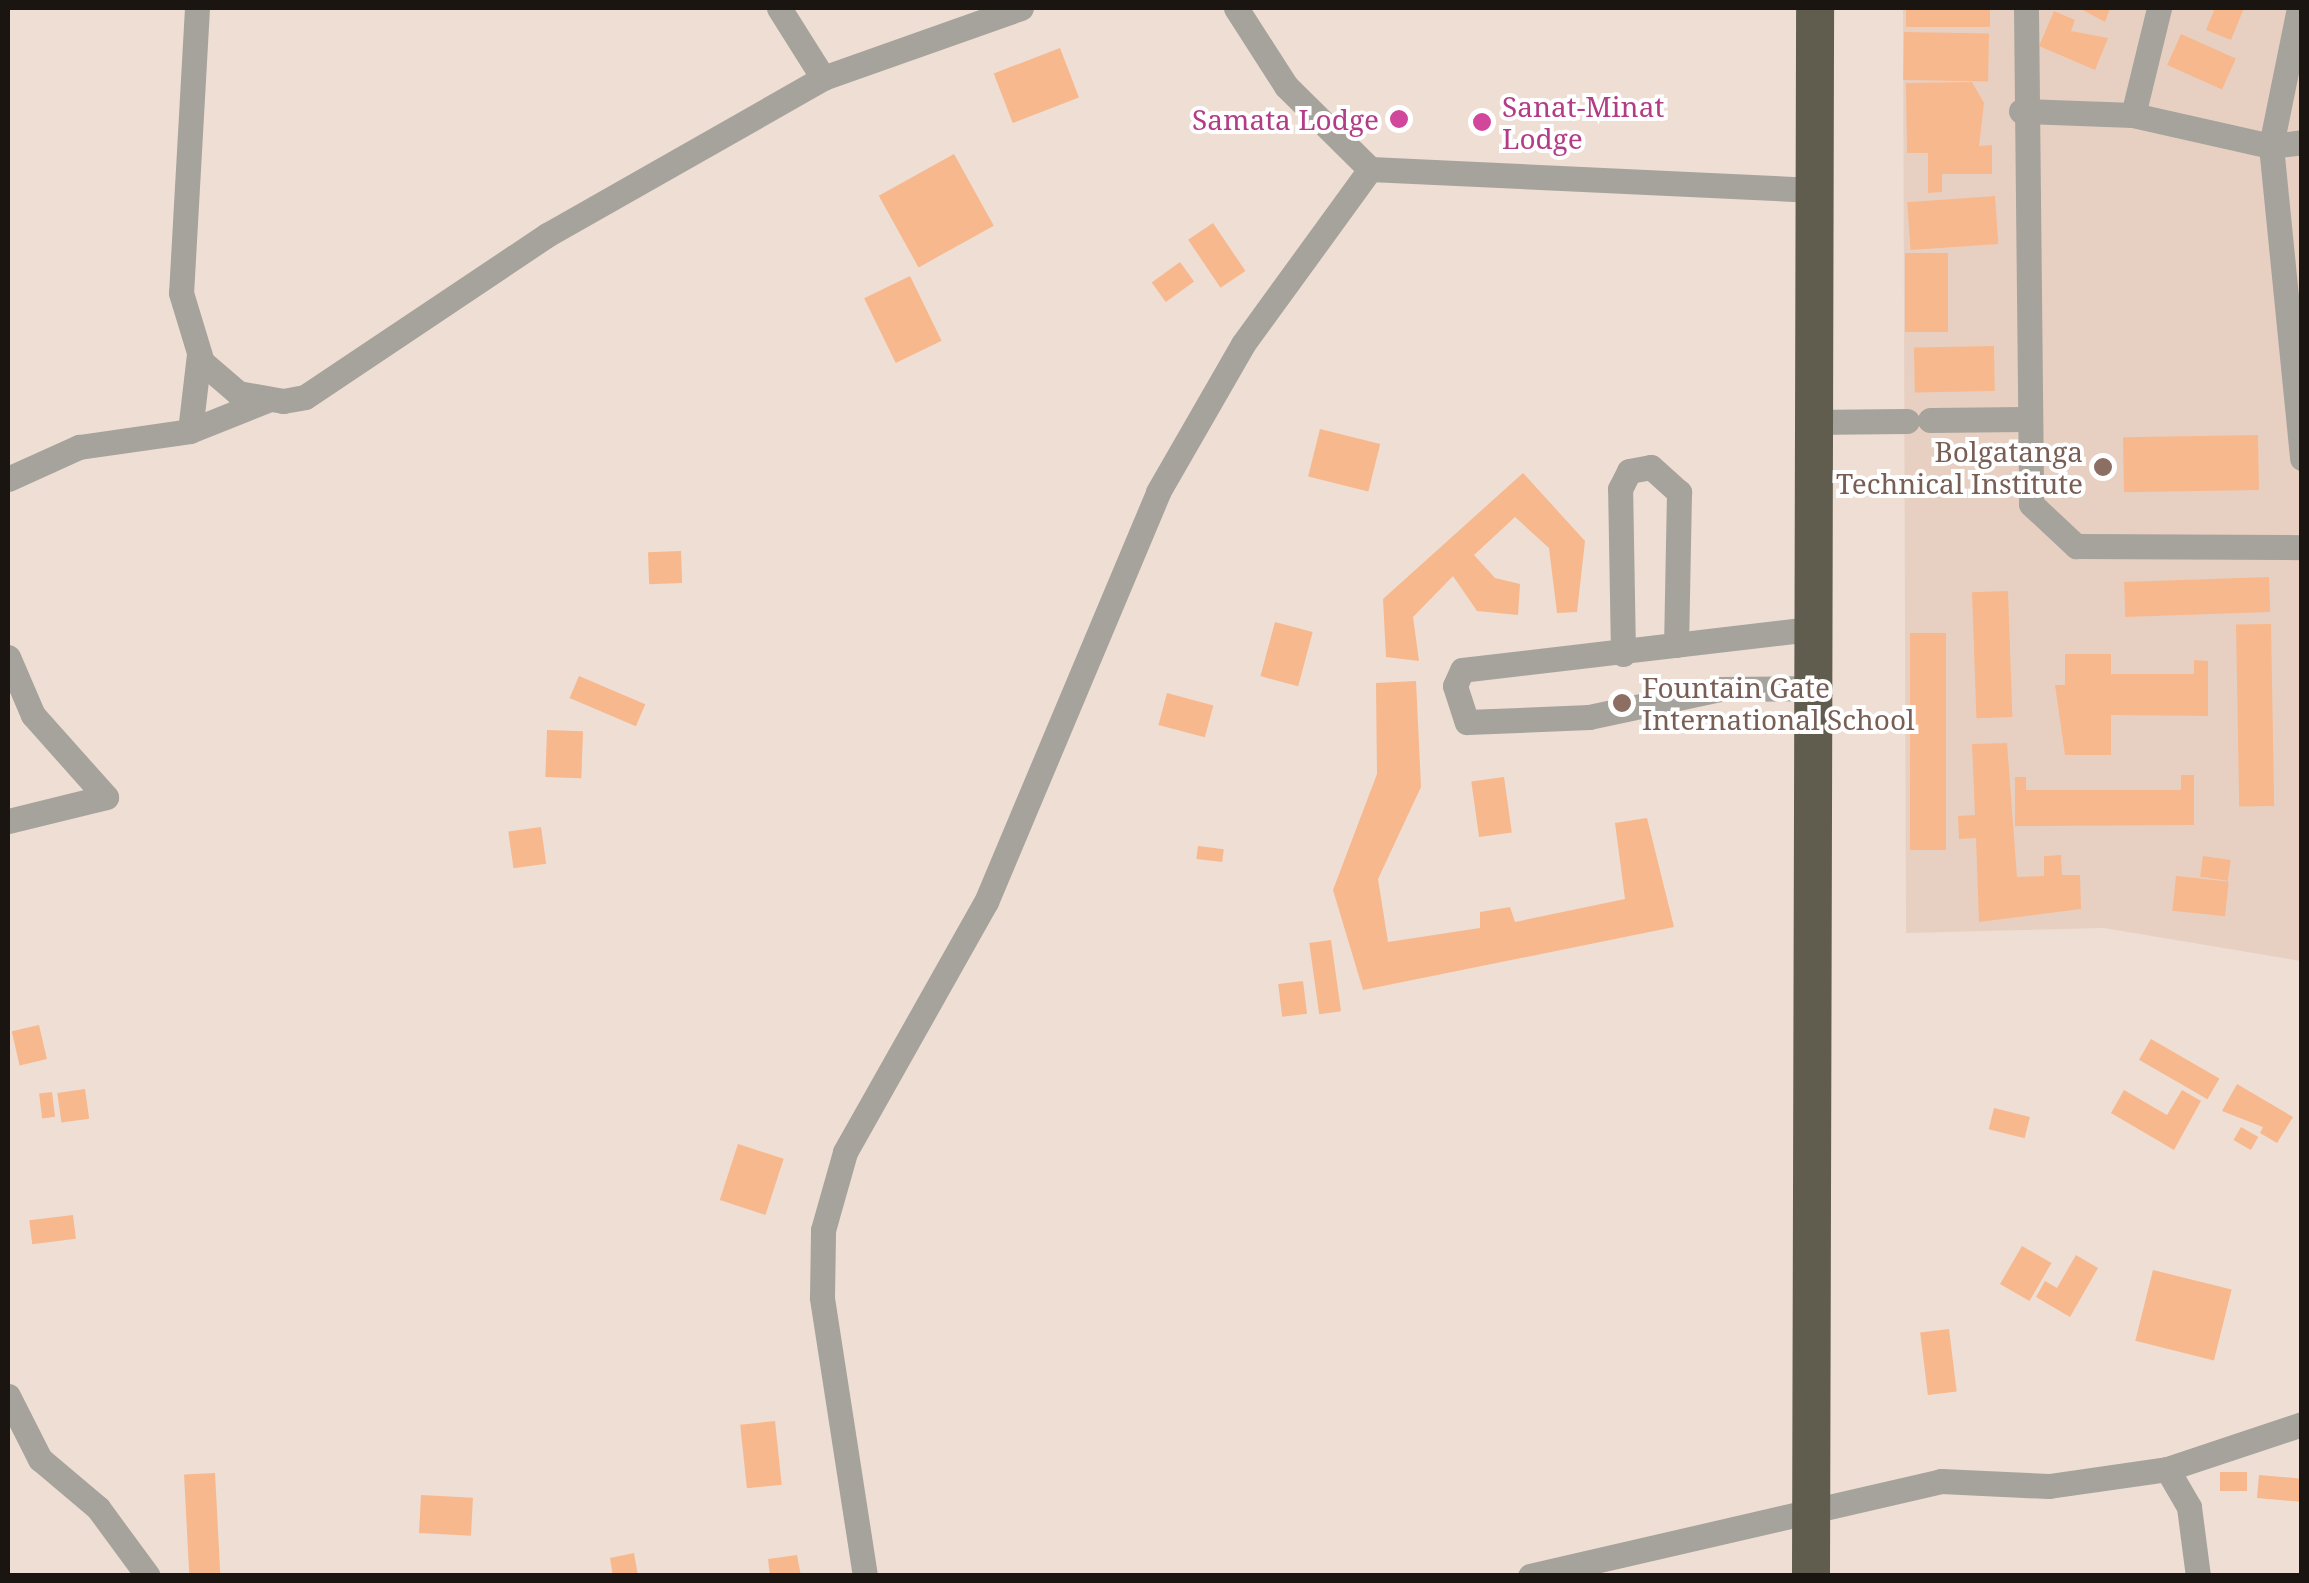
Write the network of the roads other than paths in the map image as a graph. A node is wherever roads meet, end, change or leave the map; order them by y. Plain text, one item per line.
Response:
1 (197, 8) edge
2 (779, 8) edge
3 (1021, 8) edge
4 (1236, 8) edge
5 (1815, 8) edge
6 (2026, 8) edge
7 (2159, 8) edge
8 (2299, 8) edge
9 (822, 78) junction
10 (2021, 112) junction
11 (2133, 115) junction
12 (2302, 142) edge
13 (2271, 146) junction
14 (1370, 169) junction
15 (1814, 190) junction
16 (199, 354) junction
17 (267, 400) junction
18 (2025, 419) junction
19 (1808, 422) junction
20 (190, 431) junction
21 (2302, 458) edge
22 (8, 479) edge
23 (2302, 547) edge
24 (1811, 629) junction
25 (1676, 645) junction
26 (1623, 654) junction
27 (8, 657) edge
28 (1812, 688) junction
29 (8, 821) edge
30 (8, 1396) edge
31 (2302, 1424) edge
32 (2167, 1469) junction
33 (1811, 1512) junction
34 (148, 1576) edge
35 (866, 1576) edge
36 (1530, 1576) edge
37 (1811, 1576) edge
38 (2198, 1576) edge

1 - 16 street
2 - 9 street
3 - 9 street
4 - 14 street
5 - 15 highway
6 - 10 street
7 - 11 street
8 - 13 street
9 - 17 street
10 - 11 street
10 - 18 street
11 - 13 street
12 - 13 street
13 - 21 street
14 - 15 street
14 - 35 street
15 - 19 highway
16 - 17 street
16 - 20 street
17 - 20 street
18 - 19 street
18 - 23 street
19 - 24 highway
20 - 22 street
24 - 25 street
24 - 28 highway
25 - 26 street
25 - 26 street
26 - 28 street
27 - 29 street
28 - 33 highway
30 - 34 street
31 - 32 street
32 - 33 street
32 - 38 street
33 - 36 street
33 - 37 highway

